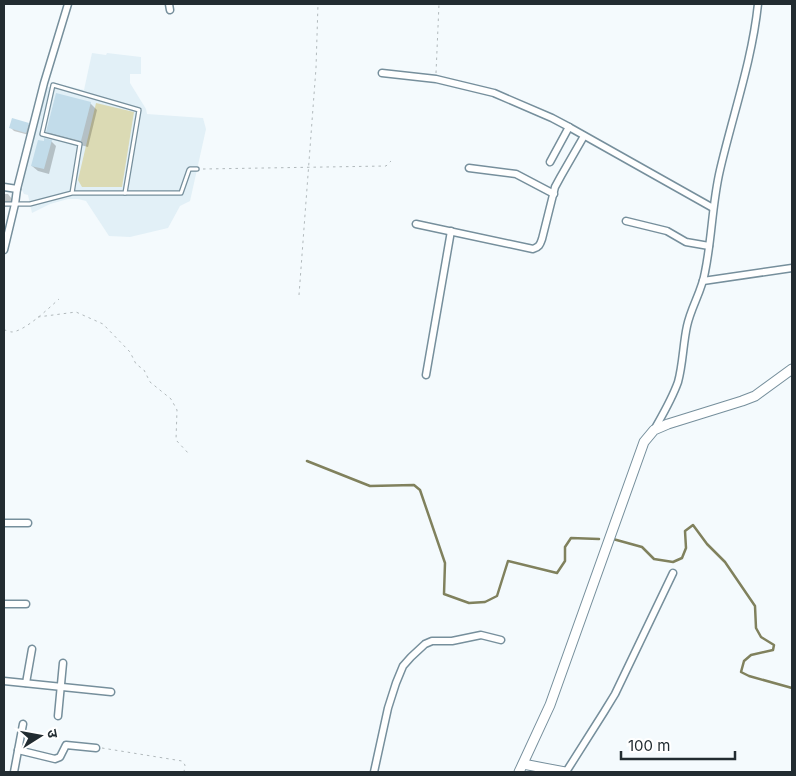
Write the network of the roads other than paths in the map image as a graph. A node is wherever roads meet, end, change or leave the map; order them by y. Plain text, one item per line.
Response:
1 (68, 4) edge
2 (758, 4) edge
3 (382, 73) dead end
4 (44, 83) junction
5 (53, 85) junction
6 (569, 127) junction
7 (584, 136) junction
8 (550, 162) dead end
9 (469, 168) dead end
10 (197, 169) road end
11 (4, 187) edge
12 (17, 189) junction
13 (125, 193) junction
14 (72, 194) junction
15 (554, 194) junction
16 (4, 204) edge
17 (15, 204) junction
18 (713, 208) junction
19 (626, 221) dead end
20 (416, 224) dead end
21 (451, 232) junction
22 (709, 246) junction
23 (4, 250) edge
24 (792, 268) edge
25 (703, 281) junction
26 (792, 369) edge
27 (426, 376) dead end
28 (654, 430) junction
29 (28, 523) dead end
30 (4, 524) edge
31 (673, 573) dead end
32 (4, 604) edge
33 (26, 604) dead end
34 (500, 640) dead end
35 (32, 649) dead end
36 (62, 662) dead end
37 (4, 681) edge
38 (26, 683) junction
39 (60, 687) junction
40 (111, 692) dead end
41 (58, 716) dead end
42 (23, 724) dead end
43 (96, 748) road end
44 (18, 750) junction
45 (521, 768) edge
46 (14, 772) edge
47 (374, 772) edge
48 (565, 772) edge

1 - 4 street
2 - 18 street
3 - 6 street
4 - 5 lane
4 - 12 street
5 - 13 lane
5 - 14 lane
6 - 7 street
6 - 8 street
7 - 15 street
7 - 18 street
9 - 15 street
10 - 13 lane
11 - 12 street
12 - 17 street
13 - 14 lane
14 - 17 lane
15 - 21 street
16 - 17 lane
17 - 23 street
18 - 22 street
19 - 22 street
20 - 21 street
21 - 27 street
22 - 25 street
24 - 25 street
25 - 28 street
26 - 28 street
28 - 45 street
29 - 30 street
31 - 48 street
32 - 33 street
34 - 47 street
35 - 38 street
36 - 39 street
37 - 38 street
38 - 39 street
39 - 40 street
39 - 41 street
42 - 44 street
43 - 44 street
44 - 46 street
45 - 48 street

